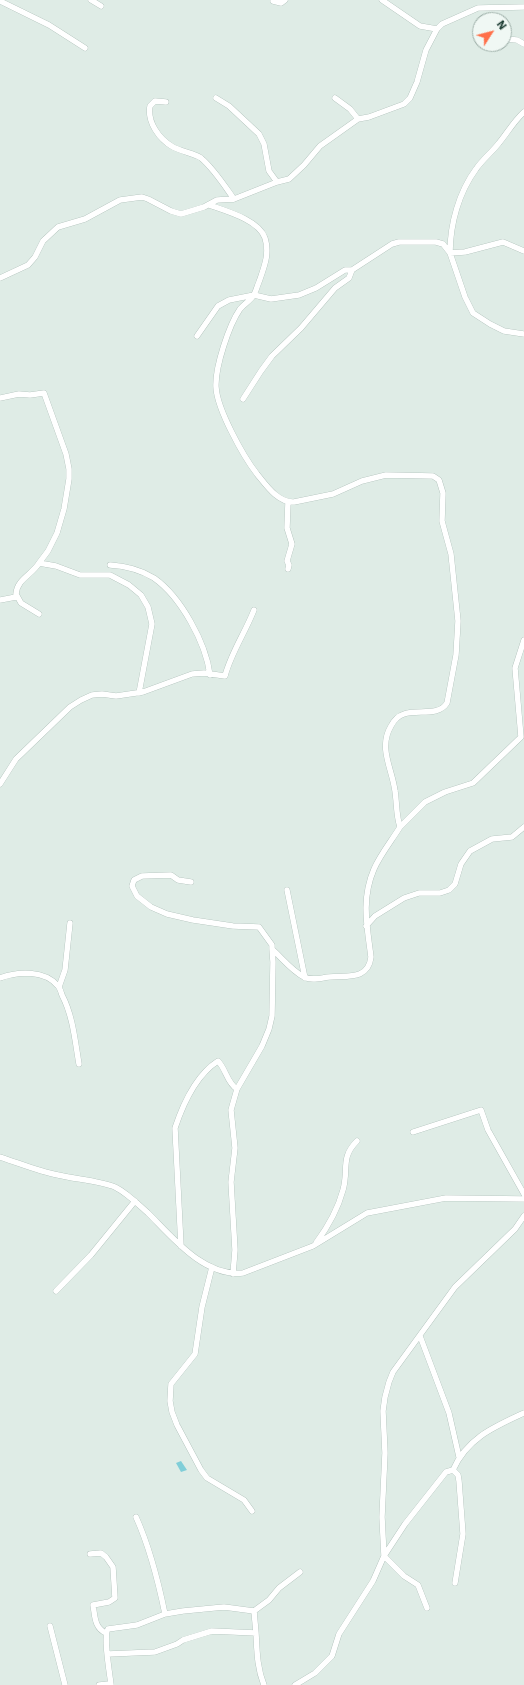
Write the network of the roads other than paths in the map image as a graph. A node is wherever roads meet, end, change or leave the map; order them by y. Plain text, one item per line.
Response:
1 (91, 0) edge
2 (285, 0) edge
3 (382, 0) edge
4 (0, 1) edge
5 (273, 1) dead end
6 (101, 6) dead end
7 (524, 7) edge
8 (437, 29) junction
9 (512, 40) edge
10 (524, 44) edge
11 (85, 48) dead end
12 (216, 98) dead end
13 (335, 98) dead end
14 (166, 102) dead end
15 (524, 112) edge
16 (358, 119) junction
17 (277, 182) junction
18 (234, 199) junction
19 (209, 204) junction
20 (524, 251) edge
21 (450, 253) junction
22 (352, 270) junction
23 (0, 278) edge
24 (254, 296) junction
25 (524, 334) edge
26 (197, 336) dead end
27 (0, 398) edge
28 (243, 399) dead end
29 (288, 502) junction
30 (39, 563) junction
31 (110, 565) dead end
32 (288, 569) dead end
33 (16, 597) junction
34 (0, 600) edge
35 (254, 610) dead end
36 (39, 614) dead end
37 (524, 640) edge
38 (210, 675) junction
39 (139, 693) junction
40 (0, 784) edge
41 (400, 827) junction
42 (524, 827) edge
43 (191, 882) dead end
44 (287, 890) dead end
45 (70, 923) dead end
46 (366, 926) junction
47 (272, 948) junction
48 (0, 978) edge
49 (305, 978) junction
50 (59, 987) junction
51 (79, 1064) dead end
52 (237, 1089) junction
53 (413, 1132) dead end
54 (356, 1141) dead end
55 (0, 1157) edge
56 (524, 1194) edge
57 (135, 1200) junction
58 (524, 1200) edge
59 (524, 1216) edge
60 (182, 1246) junction
61 (314, 1246) junction
62 (212, 1267) junction
63 (233, 1274) junction
64 (56, 1291) dead end
65 (420, 1336) junction
66 (524, 1413) edge
67 (459, 1457) junction
68 (453, 1470) junction
69 (252, 1511) dead end
70 (136, 1517) dead end
71 (90, 1554) dead end
72 (384, 1556) junction
73 (300, 1572) dead end
74 (456, 1583) dead end
75 (427, 1608) dead end
76 (254, 1611) junction
77 (165, 1614) junction
78 (50, 1626) dead end
79 (106, 1633) junction
80 (256, 1633) junction
81 (108, 1654) junction
82 (111, 1684) edge
83 (65, 1685) edge
84 (99, 1685) edge
85 (264, 1685) edge
86 (296, 1685) edge

1 - 6 street
2 - 5 street
3 - 8 street
4 - 11 street
7 - 8 street
8 - 16 street
9 - 10 street
12 - 17 street
13 - 16 street
14 - 18 street
15 - 21 street
16 - 17 street
17 - 18 street
18 - 19 street
19 - 23 street
19 - 24 street
20 - 21 street
21 - 22 street
21 - 25 street
22 - 24 street
22 - 28 street
24 - 26 street
24 - 29 street
27 - 30 street
29 - 32 street
29 - 41 street
30 - 33 street
30 - 39 street
31 - 38 street
33 - 34 street
33 - 36 street
35 - 38 street
37 - 41 street
38 - 39 street
39 - 40 street
41 - 46 street
42 - 46 street
43 - 47 street
44 - 49 street
45 - 50 street
46 - 49 street
47 - 49 street
47 - 52 street
48 - 50 street
50 - 51 street
52 - 60 street
52 - 63 street
53 - 56 street
54 - 61 street
55 - 57 street
57 - 60 street
57 - 64 street
58 - 61 street
59 - 65 street
60 - 62 street
61 - 63 street
62 - 63 street
62 - 69 street
65 - 67 street
65 - 72 street
66 - 67 street
67 - 68 street
68 - 72 street
68 - 74 street
70 - 77 street
71 - 79 street
72 - 75 street
72 - 86 street
73 - 76 street
76 - 77 street
76 - 80 street
77 - 79 street
78 - 83 street
79 - 81 street
80 - 81 street
80 - 85 street
81 - 82 street
82 - 84 street

